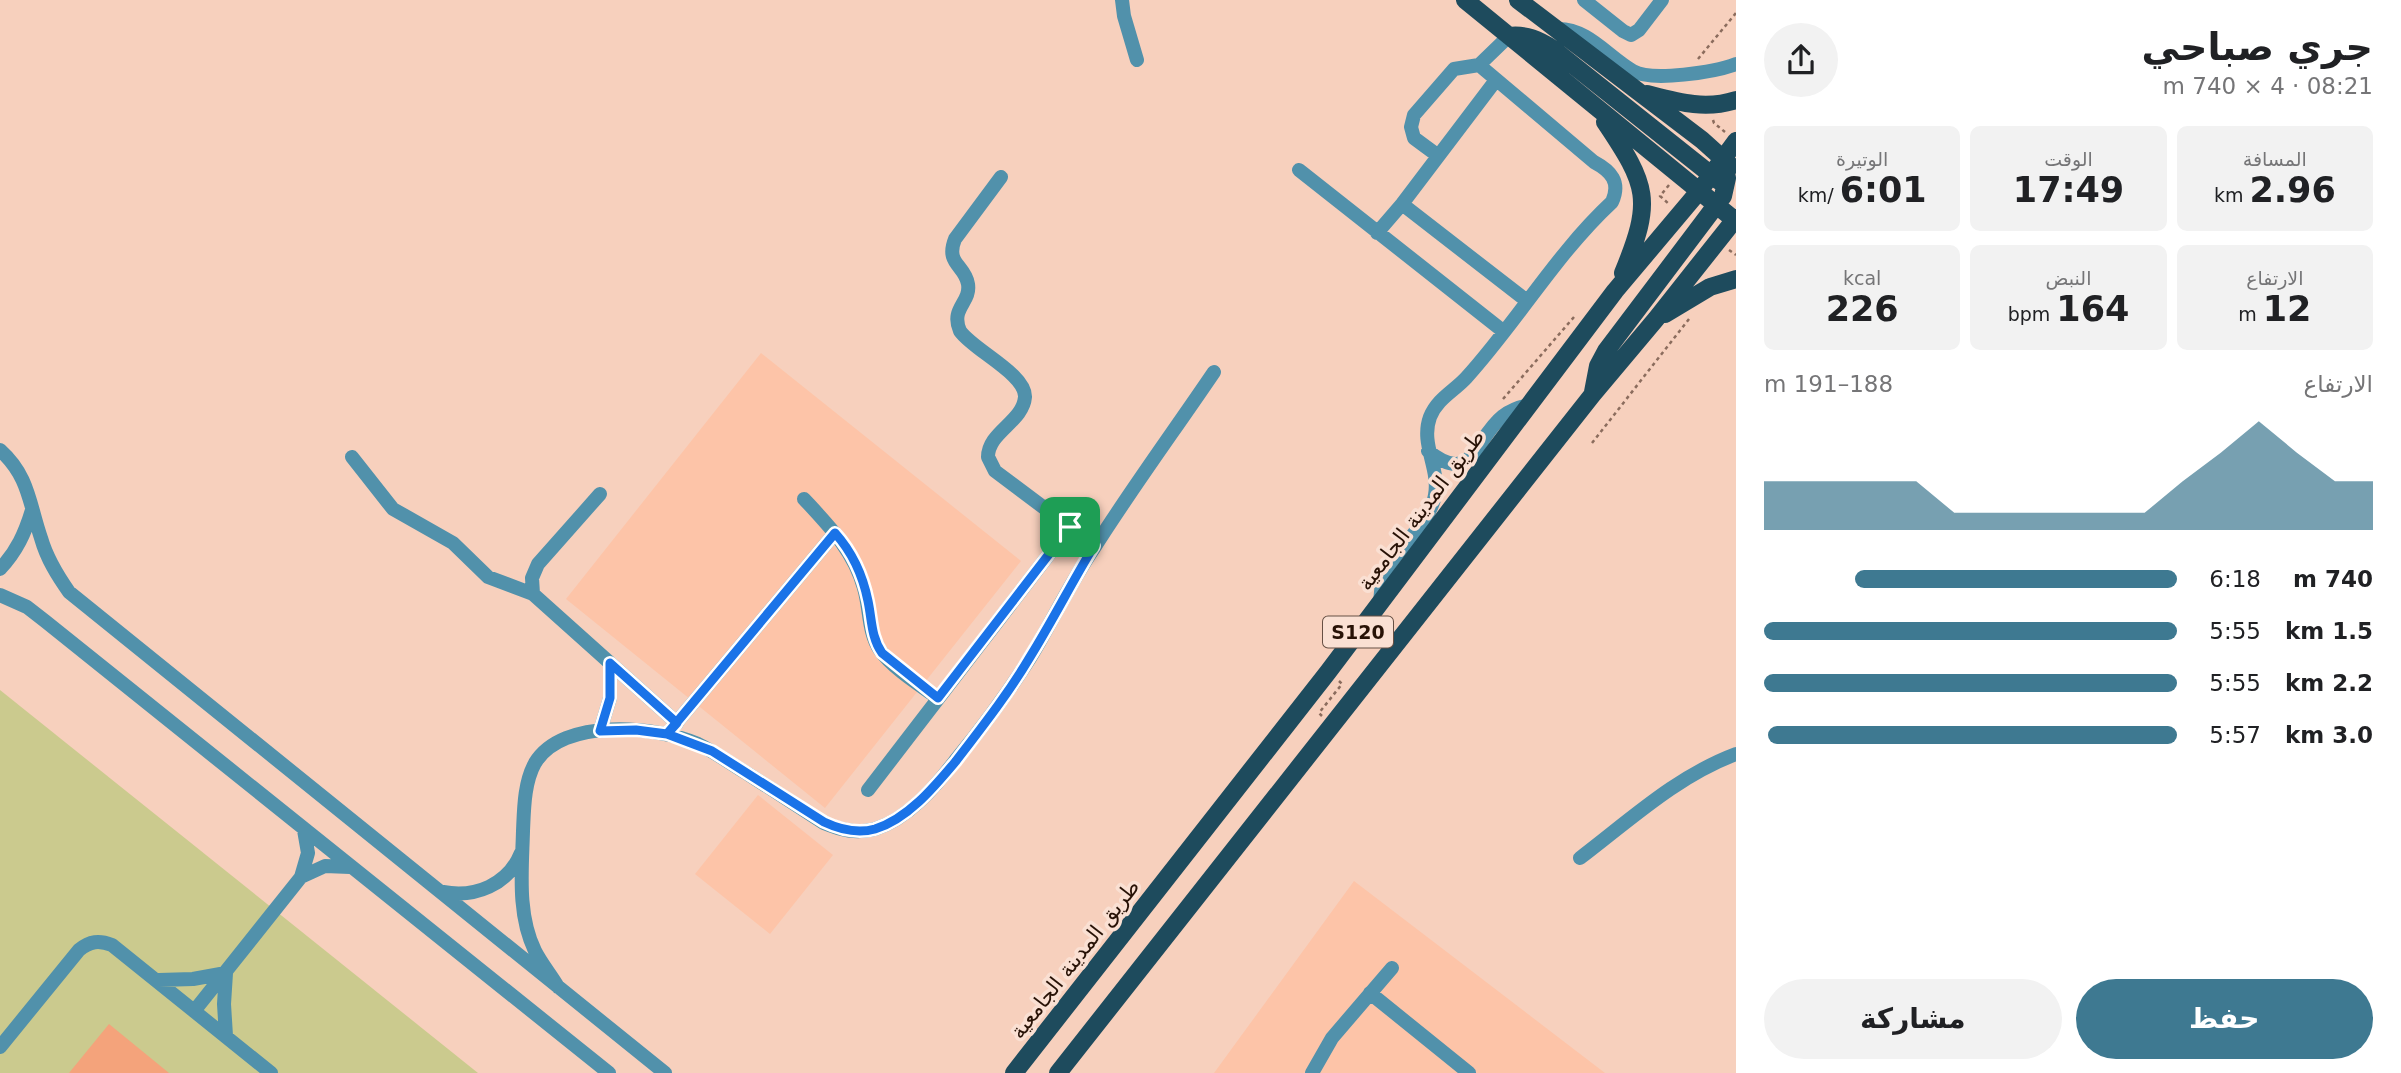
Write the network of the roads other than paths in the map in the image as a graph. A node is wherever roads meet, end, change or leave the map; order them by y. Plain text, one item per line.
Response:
1 (1122, 0) edge
2 (1465, 0) edge
3 (1518, 0) edge
4 (1584, 0) edge
5 (1656, 2) edge
6 (1557, 29) junction
7 (1509, 36) junction
8 (1138, 60) dead end
9 (1736, 64) edge
10 (1479, 65) junction
11 (1496, 80) junction
12 (1640, 92) junction
13 (1736, 100) edge
14 (1595, 107) junction
15 (1736, 141) edge
16 (1437, 155) junction
17 (1723, 158) junction
18 (1298, 170) dead end
19 (1712, 174) junction
20 (1001, 177) dead end
21 (1734, 184) edge
22 (1700, 190) junction
23 (1402, 204) junction
24 (1717, 205) junction
25 (1736, 220) edge
26 (1377, 233) junction
27 (1736, 279) edge
28 (1615, 291) junction
29 (1527, 301) junction
30 (1656, 319) junction
31 (1503, 331) junction
32 (1214, 372) dead end
33 (1592, 394) junction
34 (1529, 405) junction
35 (0, 450) edge
36 (1428, 451) junction
37 (352, 457) dead end
38 (600, 494) dead end
39 (804, 499) dead end
40 (32, 508) junction
41 (1070, 527) junction
42 (835, 533) junction
43 (1094, 546) junction
44 (0, 569) edge
45 (533, 594) junction
46 (0, 595) edge
47 (1380, 603) junction
48 (610, 663) junction
49 (938, 698) junction
50 (672, 728) junction
51 (600, 731) junction
52 (1736, 754) edge
53 (867, 790) dead end
54 (304, 830) junction
55 (523, 848) junction
56 (1580, 858) dead end
57 (351, 867) junction
58 (301, 877) junction
59 (442, 892) junction
60 (1392, 968) dead end
61 (226, 973) junction
62 (159, 980) junction
63 (558, 987) junction
64 (1370, 992) junction
65 (195, 1010) junction
66 (226, 1035) junction
67 (0, 1047) edge
68 (1011, 1072) edge
69 (271, 1073) edge
70 (608, 1073) edge
71 (665, 1073) edge
72 (1058, 1073) edge
73 (1312, 1073) edge
74 (1469, 1073) edge

1 - 8 street
2 - 7 main road
3 - 6 main road
4 - 5 street
6 - 9 street
6 - 12 main road
7 - 10 street
7 - 14 main road
7 - 19 main road
10 - 11 street
10 - 16 street
11 - 16 street
11 - 29 street
12 - 13 main road
12 - 17 main road
14 - 22 main road
14 - 28 main road
15 - 17 main road, طريق المدينة الجامعية / S120
16 - 23 street
17 - 19 main road, طريق المدينة الجامعية / S120
17 - 21 main road
18 - 26 street
19 - 21 main road
19 - 22 main road, طريق المدينة الجامعية / S120
20 - 41 street
21 - 24 main road
21 - 25 main road
22 - 24 main road
22 - 28 main road, طريق المدينة الجامعية / S120
23 - 26 street
23 - 29 street
24 - 25 main road
24 - 33 main road
25 - 30 main road, S120
26 - 31 street
27 - 30 main road
28 - 34 main road, طريق المدينة الجامعية / S120
29 - 31 street
30 - 33 main road, S120
31 - 36 street
32 - 43 street
33 - 72 main road, S120
34 - 36 street
34 - 47 main road, طريق المدينة الجامعية / S120
35 - 40 street
36 - 47 street
37 - 45 street
38 - 45 street
39 - 42 street
40 - 44 street
40 - 59 street
41 - 43 street
41 - 49 street
42 - 49 street
42 - 50 street
43 - 50 street
45 - 48 street
46 - 54 street
47 - 68 main road, طريق المدينة الجامعية / S120
48 - 50 street
48 - 51 street
49 - 53 street
50 - 51 street
51 - 55 street
52 - 56 street
54 - 57 street
54 - 58 street
55 - 59 street
55 - 63 street
57 - 58 street
57 - 70 street
58 - 61 street
59 - 63 street
60 - 64 street
61 - 62 street
61 - 65 street
61 - 66 street
62 - 65 street
62 - 67 street
63 - 71 street
64 - 73 street
64 - 74 street
65 - 66 street
66 - 69 street

